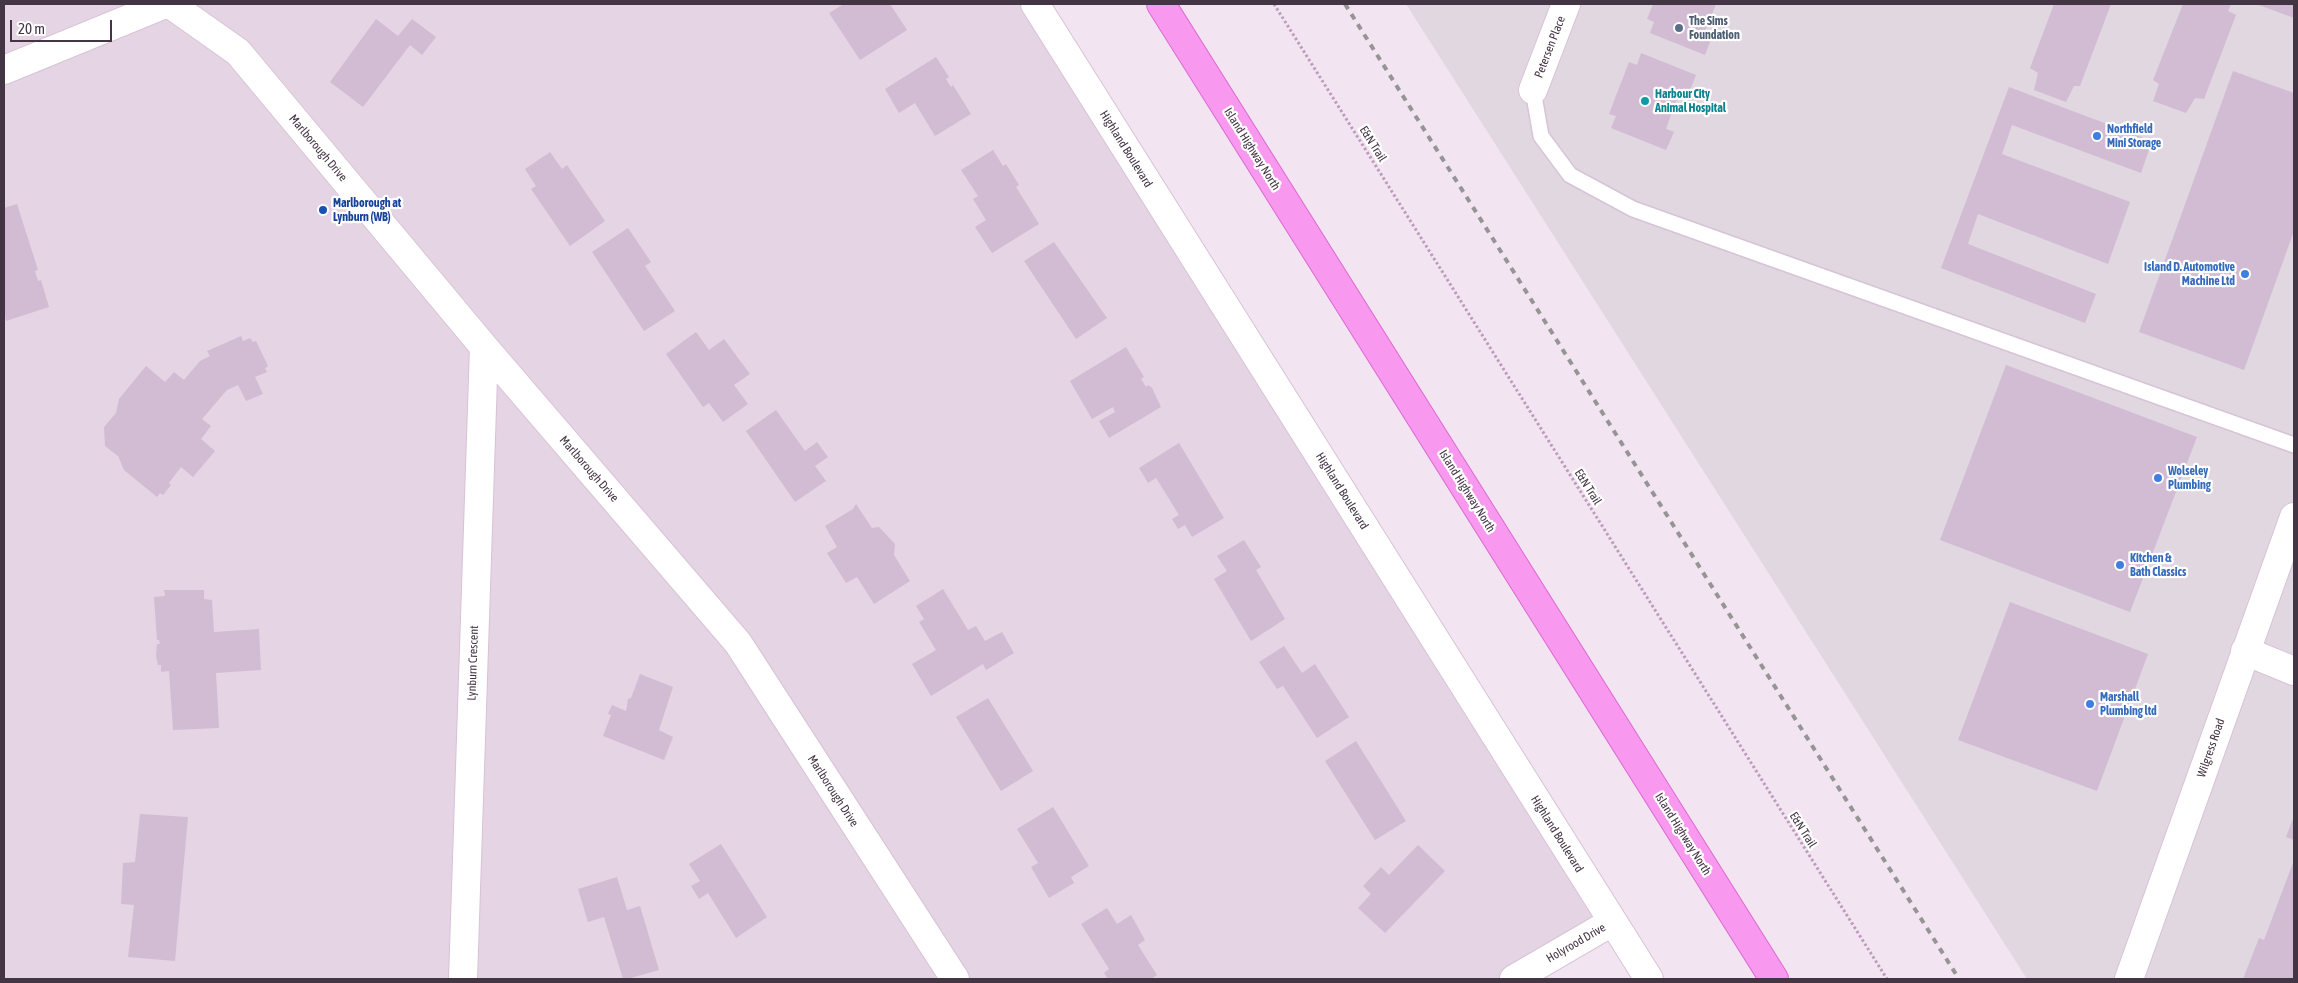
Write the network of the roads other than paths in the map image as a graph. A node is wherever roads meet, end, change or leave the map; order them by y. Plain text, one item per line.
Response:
1 (164, 4) edge
2 (170, 4) edge
3 (1035, 4) edge
4 (1161, 4) edge
5 (1566, 4) edge
6 (4, 70) edge
7 (1533, 90) joint
8 (484, 347) junction
9 (2294, 445) edge
10 (2294, 516) edge
11 (2245, 651) junction
12 (2294, 671) edge
13 (1612, 922) junction
14 (463, 979) edge
15 (955, 979) edge
16 (1514, 979) edge
17 (1649, 979) edge
18 (1774, 979) edge
19 (2129, 979) edge

1 - 6 street
2 - 8 street, Marlborough Drive
3 - 13 street, Highland Boulevard
4 - 18 main road, Island Highway North
5 - 7 street, Petersen Place
7 - 9 lane
8 - 14 street, Lynburn Crescent
8 - 15 street, Marlborough Drive
10 - 11 street, Wilgress Road
11 - 12 street
11 - 19 street, Wilgress Road
13 - 16 street, Holyrood Drive
13 - 17 street, Highland Boulevard

